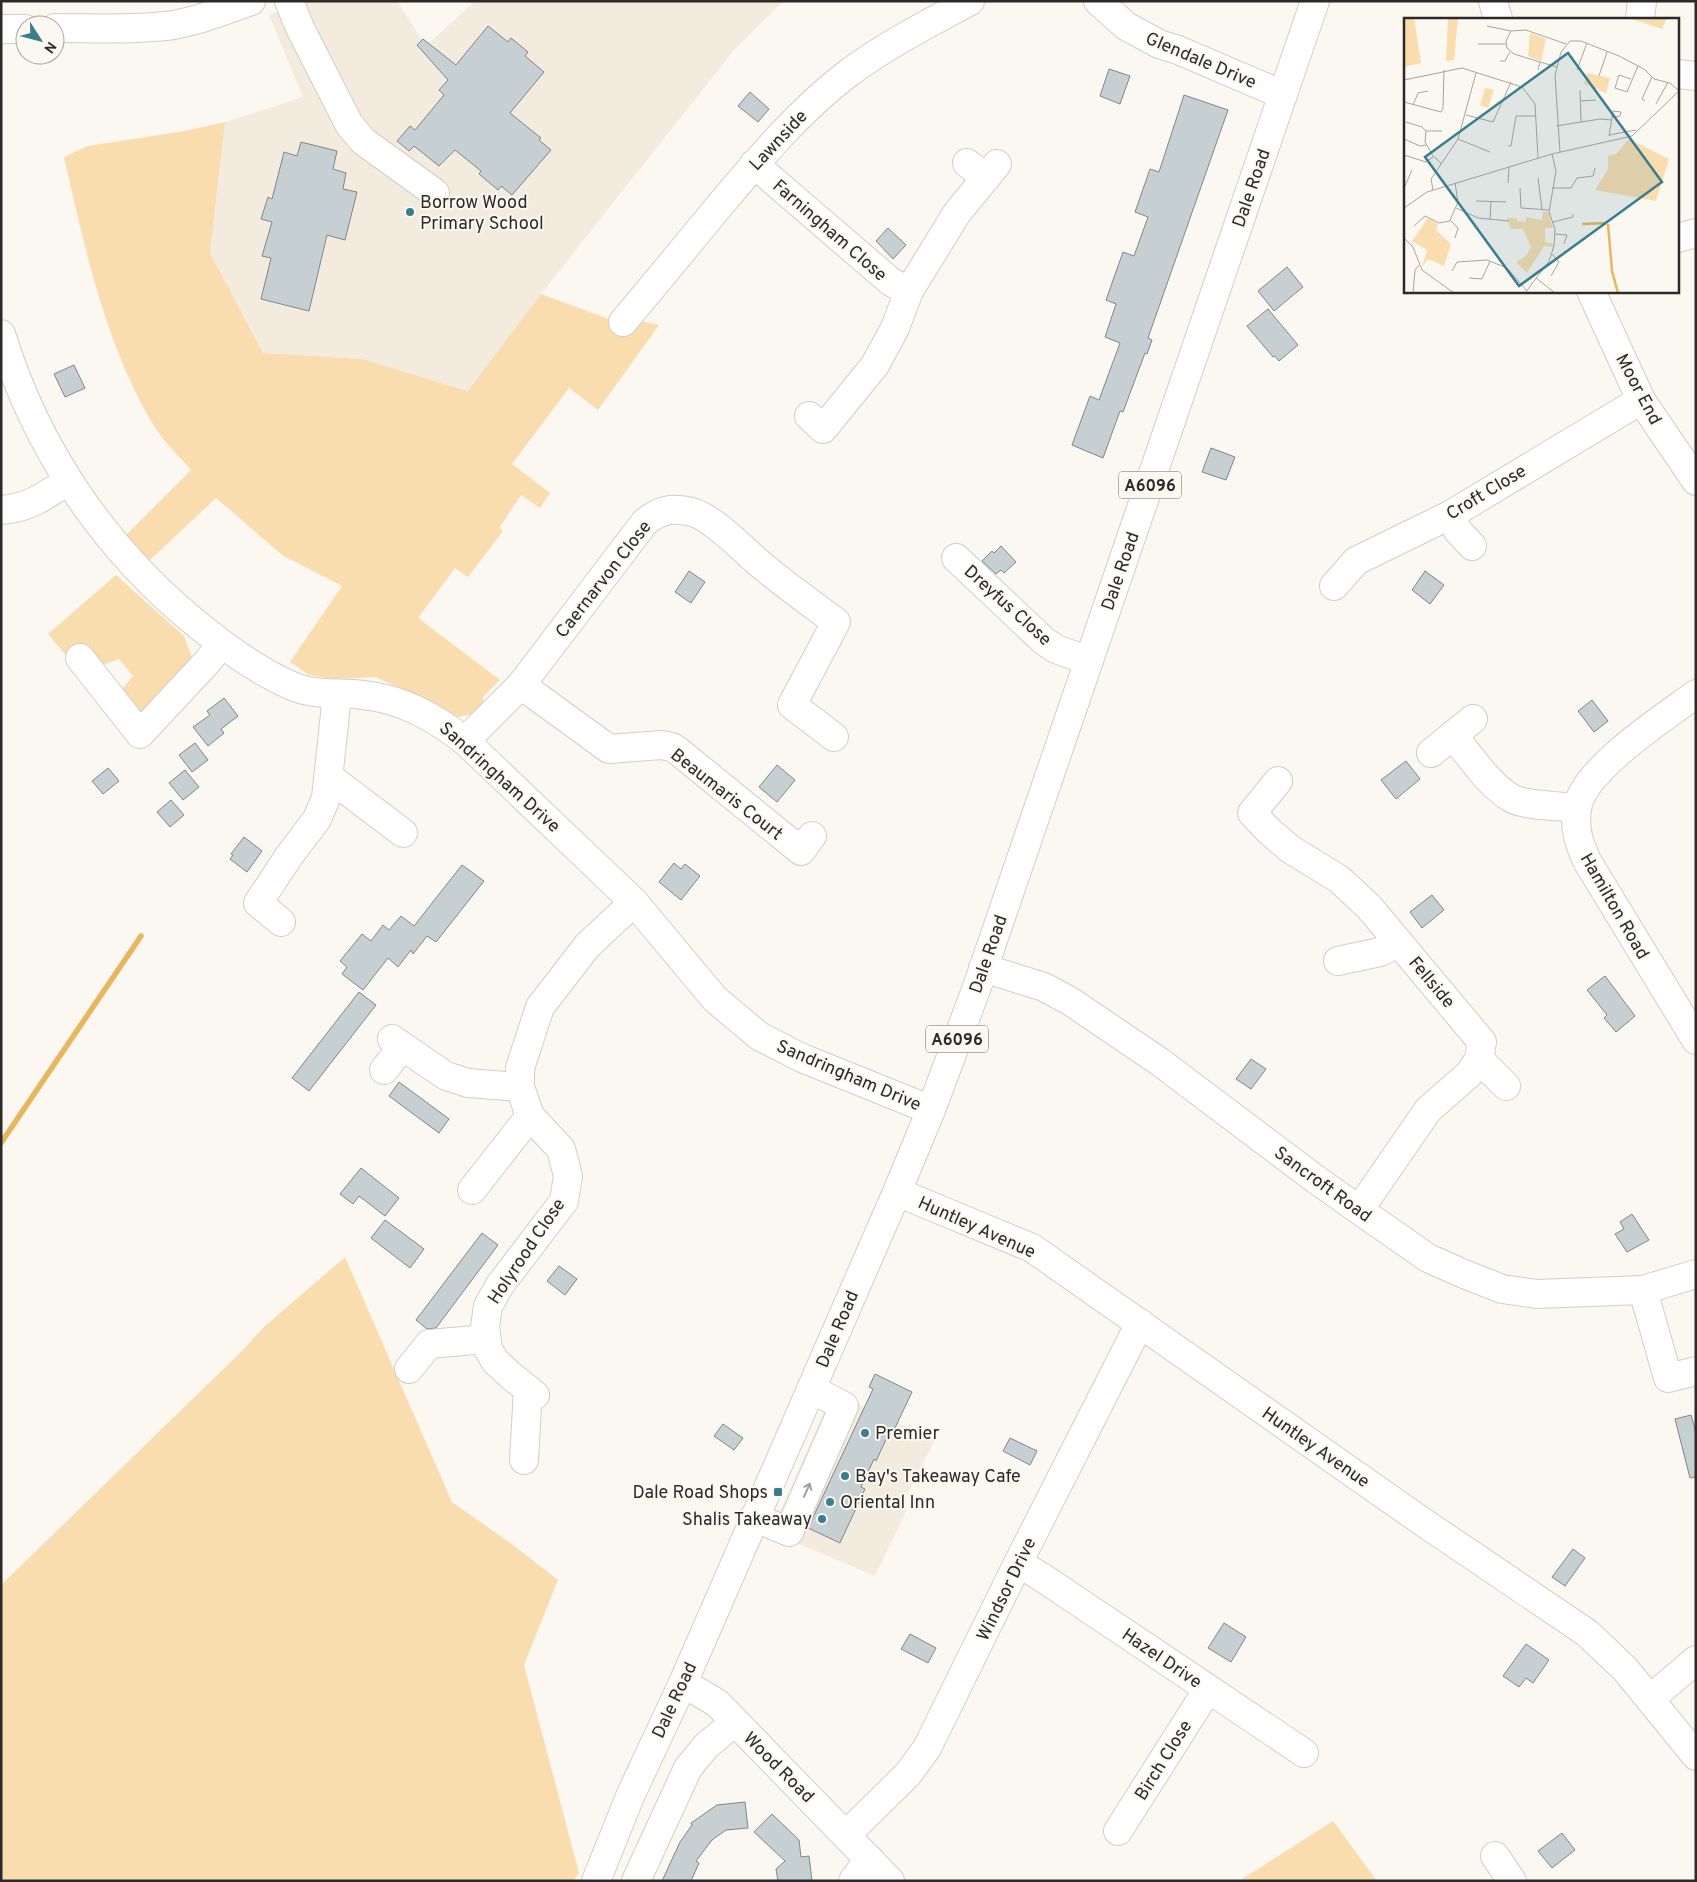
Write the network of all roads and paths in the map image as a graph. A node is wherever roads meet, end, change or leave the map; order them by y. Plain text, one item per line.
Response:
1 (251, 1) edge
2 (289, 1) edge
3 (970, 1) edge
4 (1098, 1) edge
5 (1315, 1) edge
6 (1492, 1) edge
7 (1642, 1) edge
8 (1498, 18) edge
9 (1640, 18) edge
10 (65, 28) edge
11 (1, 29) edge
12 (15, 29) edge
13 (1680, 74) edge
14 (1696, 76) edge
15 (1283, 95) junction
16 (754, 164) junction
17 (983, 168) dead end
18 (435, 193) dead end
19 (1696, 233) edge
20 (1680, 237) edge
21 (909, 291) junction
22 (1591, 292) edge
23 (623, 322) dead end
24 (1, 334) edge
25 (1641, 400) junction
26 (809, 416) dead end
27 (67, 481) junction
28 (1696, 481) edge
29 (1, 510) edge
30 (1450, 515) junction
31 (1472, 546) dead end
32 (956, 558) dead end
33 (1334, 586) dead end
34 (221, 644) junction
35 (80, 658) dead end
36 (1089, 661) junction
37 (521, 685) junction
38 (1696, 694) edge
39 (337, 695) junction
40 (834, 737) dead end
41 (465, 740) junction
42 (1430, 753) dead end
43 (329, 777) junction
44 (1278, 781) dead end
45 (1577, 808) junction
46 (403, 833) dead end
47 (806, 844) dead end
48 (634, 902) junction
49 (281, 922) dead end
50 (1398, 943) junction
51 (1338, 961) dead end
52 (983, 968) junction
53 (1696, 1040) edge
54 (1479, 1059) junction
55 (384, 1070) dead end
56 (1506, 1086) dead end
57 (520, 1087) junction
58 (931, 1110) junction
59 (530, 1116) junction
60 (472, 1190) dead end
61 (897, 1192) junction
62 (1359, 1210) junction
63 (1696, 1274) edge
64 (1643, 1290) junction
65 (1140, 1323) junction
66 (486, 1339) junction
67 (409, 1369) dead end
68 (1696, 1371) edge
69 (811, 1389) junction
70 (524, 1460) dead end
71 (754, 1517) junction
72 (1018, 1563) junction
73 (1696, 1660) edge
74 (683, 1683) junction
75 (1208, 1689) junction
76 (1650, 1699) junction
77 (735, 1722) junction
78 (1304, 1753) dead end
79 (1696, 1756) edge
80 (1118, 1831) dead end
81 (846, 1835) junction
82 (1495, 1856) dead end
83 (869, 1859) junction
84 (596, 1881) edge
85 (636, 1881) edge
86 (852, 1881) edge
87 (890, 1881) edge
88 (1512, 1881) edge

1 - 10 street
2 - 18 street
3 - 16 street, Lawnside
4 - 15 street, Glendale Drive
5 - 15 street, Dale Road / A6096
6 - 8 street
7 - 9 street
11 - 12 street
13 - 14 street
15 - 36 street, Dale Road / A6096
16 - 21 street, Farningham Close
16 - 23 street, Lawnside
17 - 21 street
19 - 20 street
21 - 26 street
22 - 25 street, Moor End
24 - 27 street, Sandringham Drive
25 - 28 street, Moor End
25 - 30 street, Croft Close
27 - 29 street
27 - 34 street, Sandringham Drive
30 - 31 street
30 - 33 street, Croft Close
32 - 36 street, Dreyfus Close
34 - 35 street
34 - 39 street, Sandringham Drive
36 - 52 street, Dale Road / A6096
37 - 40 street, Caernarvon Close
37 - 41 street, Caernarvon Close
37 - 47 street, Beaumaris Court
38 - 45 street, Hamilton Road
39 - 41 street, Sandringham Drive
39 - 43 street
41 - 48 street, Sandringham Drive
42 - 45 street
43 - 46 street
43 - 49 street
44 - 50 street, Fellside
45 - 53 street, Hamilton Road
48 - 57 street, Holyrood Close
48 - 58 street, Sandringham Drive
50 - 51 street
50 - 54 street, Fellside
52 - 58 street, Dale Road / A6096
52 - 62 street, Sancroft Road
54 - 56 street
54 - 62 street
55 - 57 street
57 - 59 street, Holyrood Close
58 - 61 street, Dale Road / A6096
59 - 60 street
59 - 66 street, Holyrood Close
61 - 65 street, Huntley Avenue
61 - 69 street, Dale Road / A6096
62 - 64 street, Sancroft Road
63 - 64 street, Sancroft Road
64 - 68 street
65 - 72 street, Windsor Drive
65 - 76 street, Huntley Avenue
66 - 67 street
66 - 70 street, Holyrood Close
69 - 71 street, Dale Road / A6096
71 -> 69 street
71 - 74 street, Dale Road / A6096
72 - 75 street, Hazel Drive
72 - 81 street, Windsor Drive
73 - 76 street
74 - 77 street, Wood Road
74 - 84 street, Dale Road / A6096
75 - 78 street, Hazel Drive
75 - 80 street, Birch Close
76 - 79 street, Huntley Avenue
77 - 81 street, Wood Road
77 - 85 street
81 - 83 street, Wood Road
82 - 88 street
83 - 86 street
83 - 87 street, Wood Road

